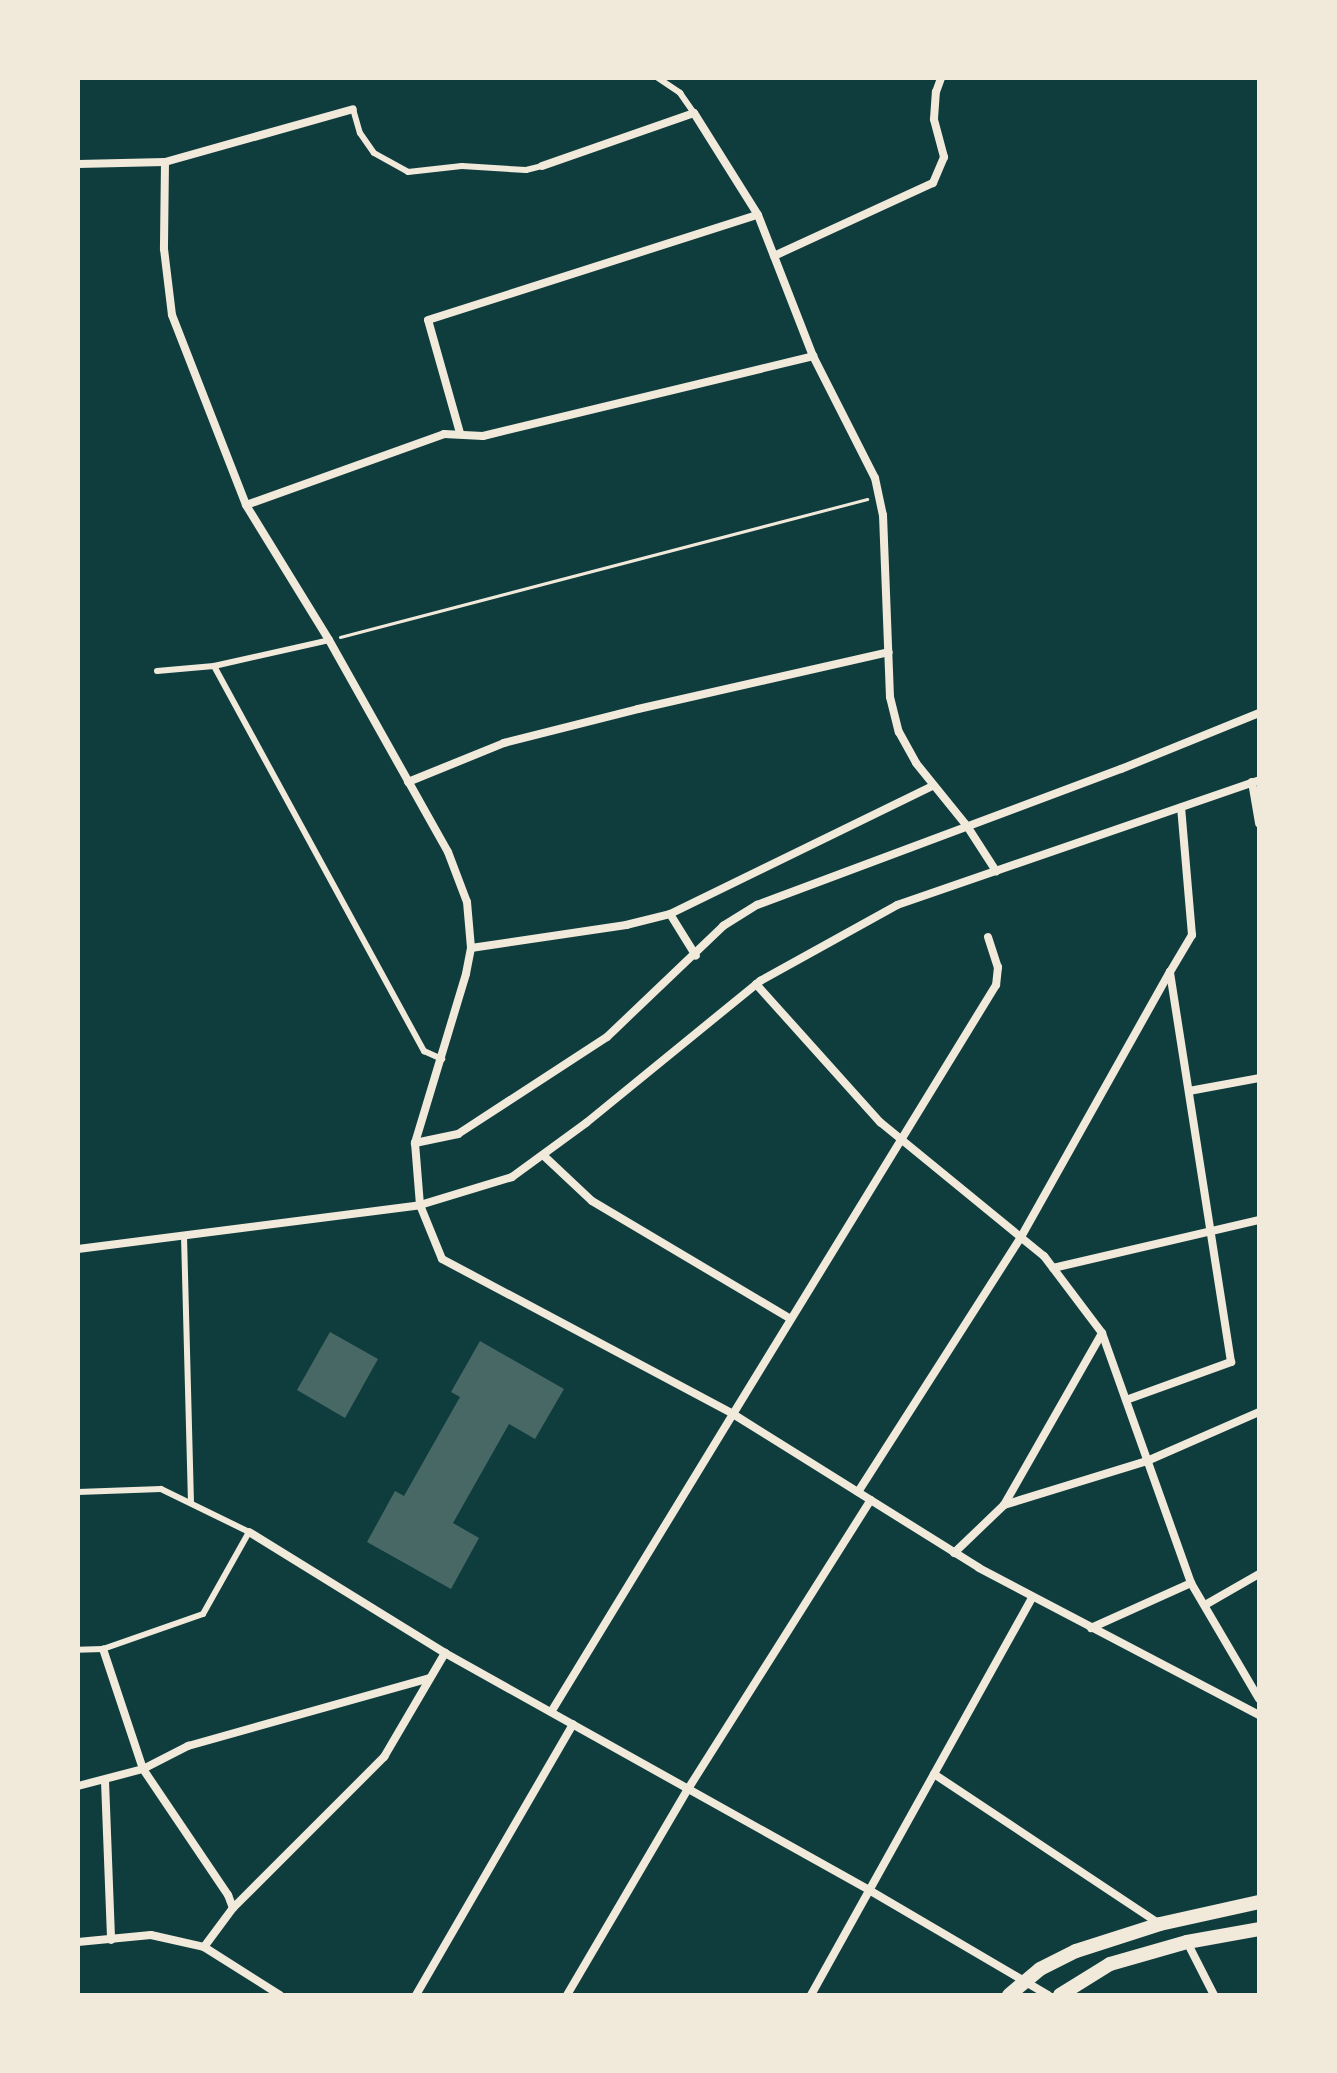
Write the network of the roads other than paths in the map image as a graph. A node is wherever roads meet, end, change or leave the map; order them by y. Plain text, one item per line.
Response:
1 (658, 78) edge
2 (941, 78) edge
3 (353, 109) joint
4 (694, 113) junction
5 (165, 162) junction
6 (78, 164) edge
7 (542, 166) joint
8 (758, 215) junction
9 (774, 256) junction
10 (813, 356) junction
11 (460, 433) junction
12 (246, 505) junction
13 (329, 640) junction
14 (889, 652) junction
15 (214, 666) junction
16 (157, 671) dead end
17 (1259, 713) edge
18 (1255, 781) edge
19 (408, 782) junction
20 (933, 786) junction
21 (1181, 807) junction
22 (1259, 823) edge
23 (967, 826) junction
24 (996, 871) junction
25 (670, 914) junction
26 (988, 937) dead end
27 (471, 948) junction
28 (696, 956) junction
29 (1170, 972) junction
30 (756, 984) junction
31 (442, 1059) junction
32 (1259, 1078) edge
33 (1189, 1091) junction
34 (901, 1139) junction
35 (415, 1143) junction
36 (543, 1155) junction
37 (420, 1205) junction
38 (1259, 1220) edge
39 (1210, 1230) junction
40 (184, 1236) junction
41 (1021, 1237) junction
42 (78, 1249) edge
43 (1053, 1268) junction
44 (791, 1319) junction
45 (1102, 1333) junction
46 (1126, 1400) junction
47 (1259, 1412) edge
48 (733, 1414) junction
49 (1147, 1461) junction
50 (78, 1492) edge
51 (858, 1492) junction
52 (871, 1500) junction
53 (191, 1503) junction
54 (1004, 1505) junction
55 (249, 1532) junction
56 (954, 1553) junction
57 (1259, 1574) edge
58 (1191, 1583) junction
59 (1032, 1598) junction
60 (1205, 1605) junction
61 (1091, 1628) junction
62 (103, 1649) junction
63 (78, 1650) edge
64 (445, 1653) junction
65 (430, 1678) junction
66 (1259, 1699) edge
67 (551, 1712) junction
68 (1259, 1715) edge
69 (573, 1724) junction
70 (143, 1769) junction
71 (934, 1774) junction
72 (105, 1781) junction
73 (78, 1786) edge
74 (688, 1789) junction
75 (869, 1890) junction
76 (1259, 1902) edge
77 (233, 1908) junction
78 (1160, 1924) junction
79 (1259, 1929) edge
80 (111, 1940) junction
81 (78, 1942) edge
82 (1187, 1942) junction
83 (204, 1947) junction
84 (1025, 1981) junction
85 (280, 1995) edge
86 (416, 1995) edge
87 (567, 1995) edge
88 (811, 1995) edge
89 (1009, 1995) edge
90 (1048, 1995) edge
91 (1060, 1995) edge
92 (1214, 1995) edge

1 - 4 lane
2 - 9 street
3 - 5 street
3 - 7 lane
4 - 7 street
4 - 8 street
5 - 6 street
5 - 12 street
8 - 9 street
8 - 11 street
9 - 10 street
10 - 11 street
10 - 14 street
11 - 12 street
12 - 13 street
13 - 15 lane
13 - 19 street
14 - 19 street
14 - 20 street
15 - 16 lane
15 - 31 lane
17 - 23 street
18 - 21 street
18 - 22 street
19 - 27 street
20 - 23 street
20 - 25 street
21 - 24 street
21 - 29 street
23 - 24 street
23 - 28 street
24 - 30 street
25 - 27 street
25 - 28 street
26 - 34 street
27 - 31 street
28 - 35 street
29 - 33 street
29 - 41 street
30 - 34 street
30 - 36 street
31 - 35 street
32 - 33 street
33 - 39 street
34 - 41 street
34 - 44 street
35 - 37 street
36 - 37 street
36 - 44 street
37 - 40 street
37 - 48 street
38 - 39 street
39 - 43 street
39 - 46 street
40 - 42 street
40 - 53 lane
41 - 43 street
41 - 51 street
43 - 45 street
44 - 48 street
45 - 46 street
45 - 54 street
46 - 49 street
47 - 49 street
48 - 51 street
48 - 67 street
49 - 54 street
49 - 58 street
50 - 53 lane
51 - 52 street
52 - 56 street
52 - 74 street
53 - 55 lane
54 - 56 street
55 - 62 lane
55 - 64 street
56 - 59 street
57 - 60 street
58 - 60 street
58 - 61 street
59 - 61 street
59 - 71 street
60 - 66 street
61 - 68 street
62 - 63 lane
62 - 70 street
64 - 65 street
64 - 67 street
65 - 70 street
65 - 77 street
67 - 69 street
69 - 74 street
69 - 86 street
70 - 72 street
70 - 77 street
71 - 75 street
71 - 78 street
72 - 73 street
72 - 80 street
74 - 75 street
74 - 87 street
75 - 84 street
75 - 88 street
76 - 78 street
77 - 83 street
78 - 84 street
79 - 82 street
80 - 81 street
80 - 83 street
82 - 91 street
82 - 92 street
83 - 85 street
84 - 89 street
84 - 90 street

